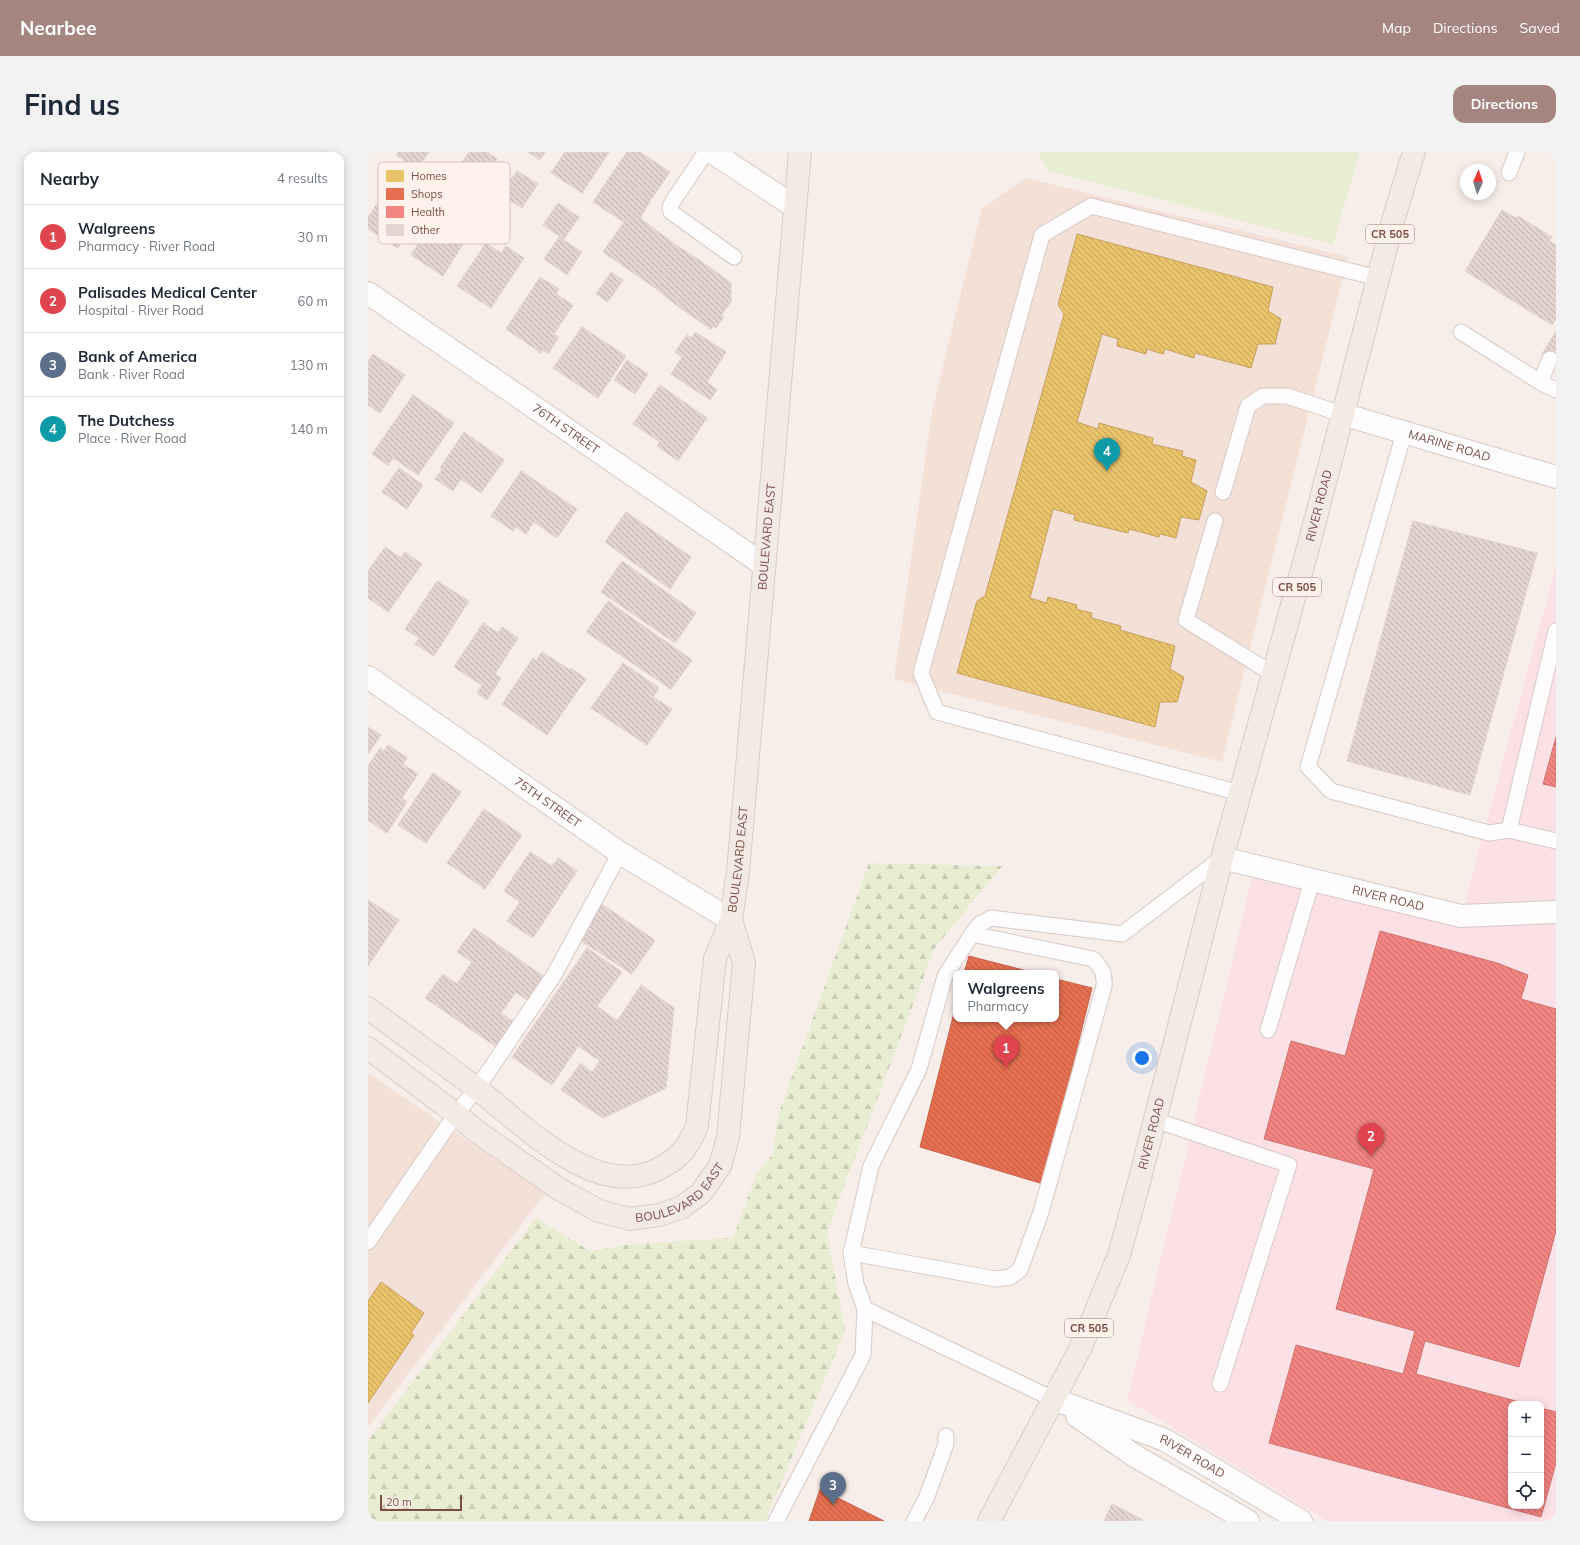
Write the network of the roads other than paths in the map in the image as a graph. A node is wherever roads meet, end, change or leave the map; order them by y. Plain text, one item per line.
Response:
1 (706, 152) edge
2 (712, 152) edge
3 (1414, 152) edge
4 (1518, 152) edge
5 (799, 159) edge
6 (1509, 173) dead end
7 (795, 207) junction
8 (734, 257) dead end
9 (1378, 278) junction
10 (368, 293) edge
11 (1461, 332) dead end
12 (1550, 359) dead end
13 (1540, 382) junction
14 (1556, 390) edge
15 (1342, 414) junction
16 (1404, 432) junction
17 (1555, 472) edge
18 (1223, 492) dead end
19 (1215, 521) dead end
20 (764, 565) junction
21 (1556, 631) edge
22 (1273, 674) junction
23 (368, 677) edge
24 (1240, 794) junction
25 (1509, 830) junction
26 (1556, 842) edge
27 (620, 853) junction
28 (1222, 858) junction
29 (1312, 881) junction
30 (1556, 912) edge
31 (731, 920) junction
32 (972, 934) junction
33 (368, 1008) edge
34 (1268, 1030) dead end
35 (368, 1048) edge
36 (477, 1088) junction
37 (456, 1114) junction
38 (1155, 1120) junction
39 (368, 1242) edge
40 (851, 1253) junction
41 (865, 1309) junction
42 (1220, 1384) dead end
43 (1053, 1399) junction
44 (946, 1436) dead end
45 (776, 1521) edge
46 (914, 1521) edge
47 (988, 1521) edge
48 (1248, 1521) edge
49 (1301, 1521) edge

1 - 8 lane
2 - 7 street
3 - 9 main road, RIVER ROAD / CR 505
4 - 6 lane
5 - 7 main road, BOULEVARD EAST
7 - 20 main road, BOULEVARD EAST
9 - 15 main road, RIVER ROAD / CR 505
9 - 24 lane
10 - 20 street, 76TH STREET
11 - 13 lane
12 - 13 lane
13 - 14 lane
15 - 16 street, MARINE ROAD
15 - 18 lane
15 - 22 main road, RIVER ROAD / CR 505
16 - 17 street, MARINE ROAD
16 - 25 lane
19 - 22 lane
20 - 31 main road, BOULEVARD EAST
21 - 25 lane
22 - 24 main road, RIVER ROAD / CR 505
23 - 27 street, 75TH STREET
24 - 28 main road, RIVER ROAD / CR 505
25 - 26 lane
27 - 31 street, 75TH STREET
27 - 36 lane
28 - 29 street, RIVER ROAD
28 - 32 lane
28 - 38 main road, RIVER ROAD / CR 505
29 - 30 street, RIVER ROAD
29 - 34 lane
31 - 36 main road, BOULEVARD EAST
31 - 37 main road, BOULEVARD EAST
32 - 40 lane
32 - 40 lane
33 - 36 main road, BOULEVARD EAST
35 - 37 main road, BOULEVARD EAST
36 - 37 lane
37 - 39 lane
38 - 42 lane
38 - 43 main road, RIVER ROAD / CR 505
40 - 41 lane
41 - 43 lane
41 - 45 lane
43 - 47 main road, RIVER ROAD / CR 505
43 - 48 street
43 - 49 street, RIVER ROAD
44 - 46 lane

